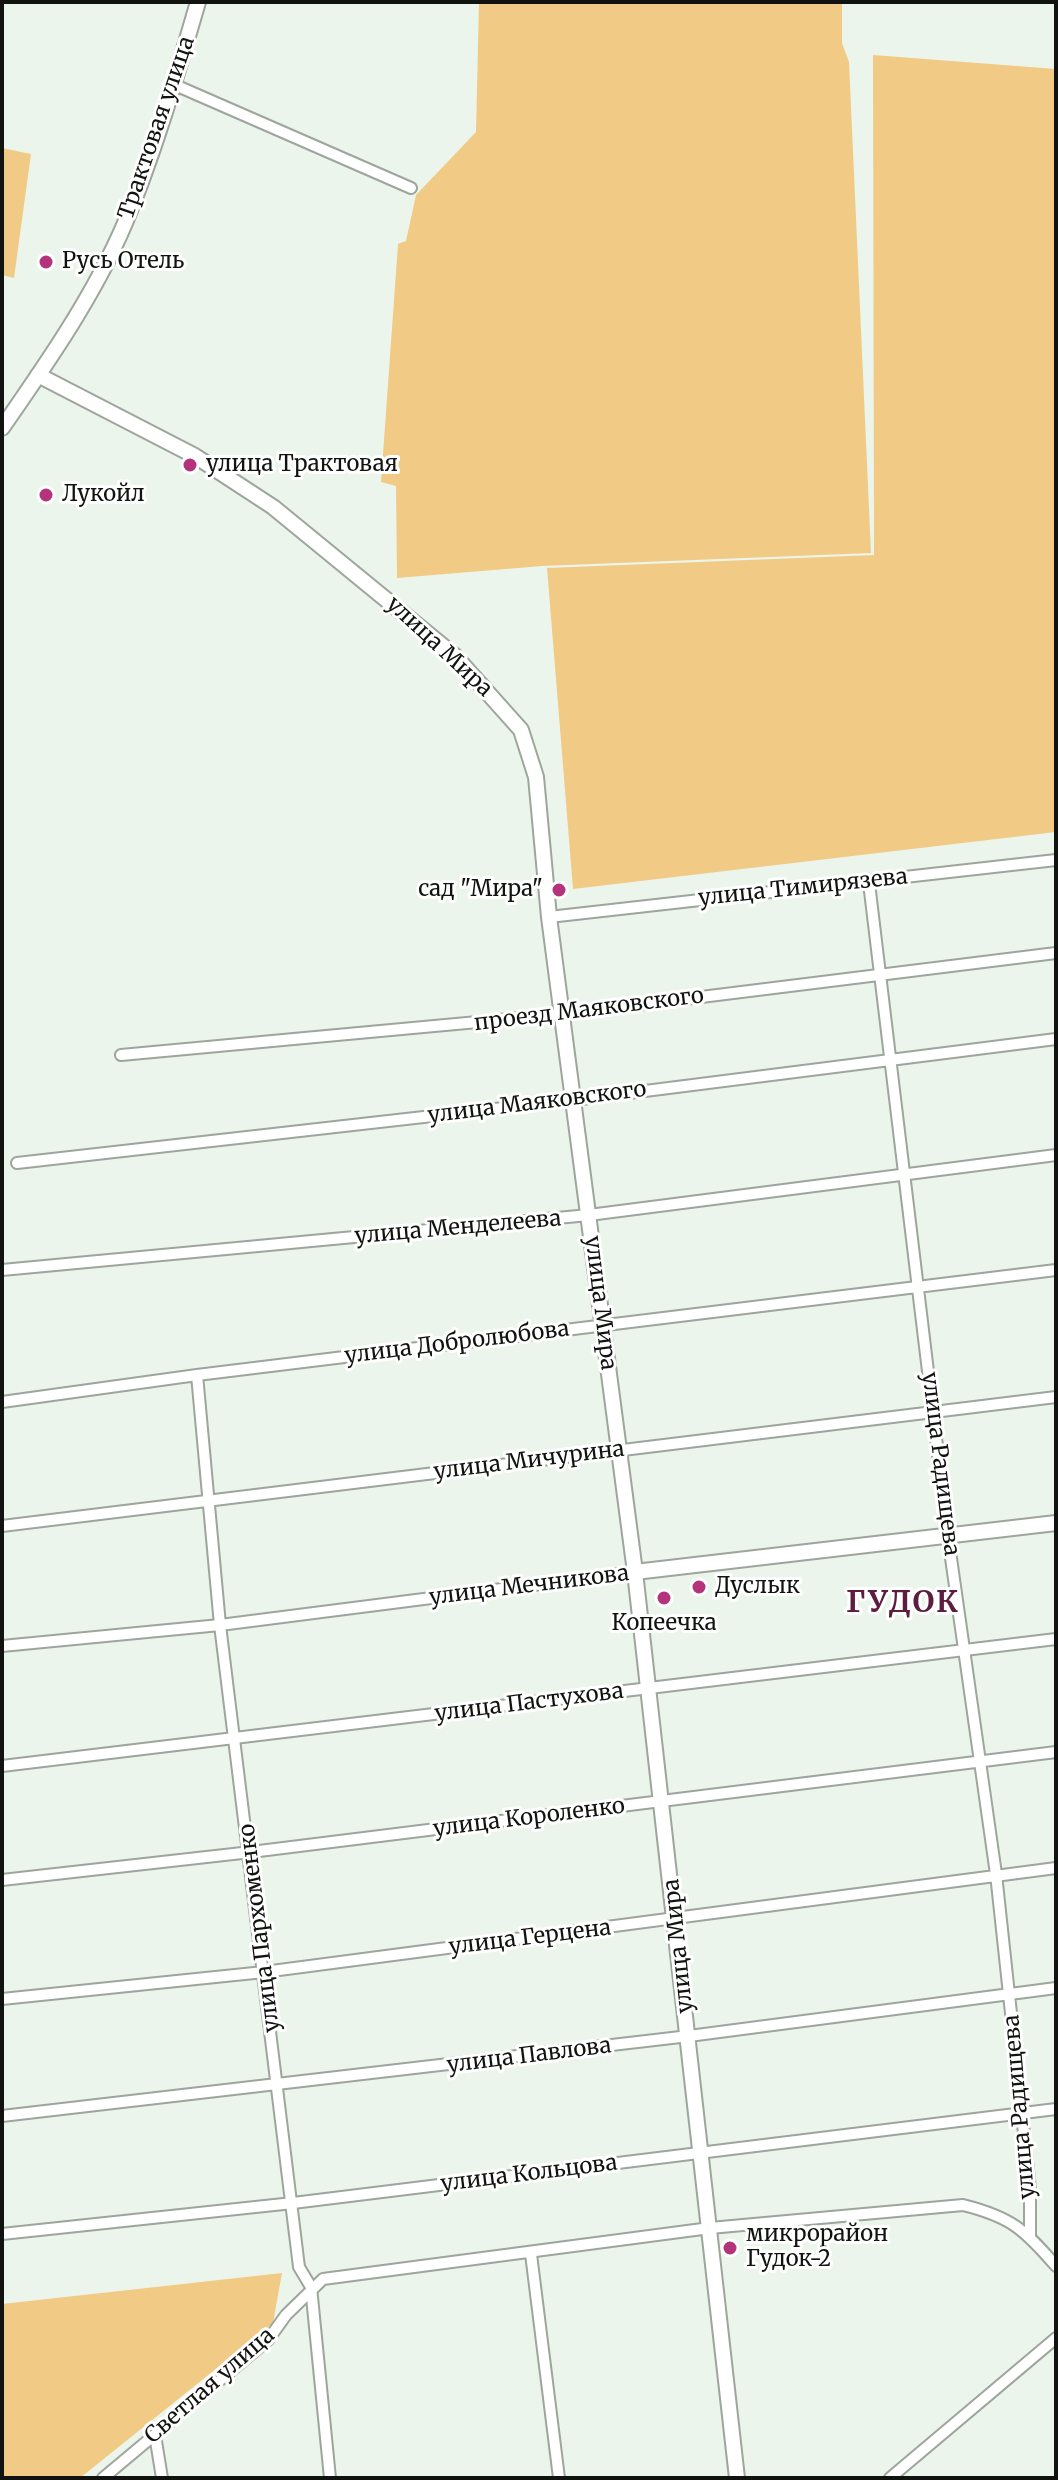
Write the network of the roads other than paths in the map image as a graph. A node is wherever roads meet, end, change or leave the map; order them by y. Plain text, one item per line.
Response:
1 (198, 2) edge
2 (175, 85) junction
3 (411, 188) dead end
4 (38, 375) junction
5 (2, 428) edge
6 (1056, 860) edge
7 (869, 883) junction
8 (549, 917) junction
9 (1056, 953) edge
10 (880, 974) junction
11 (564, 1014) junction
12 (1056, 1039) edge
13 (121, 1055) dead end
14 (889, 1058) junction
15 (574, 1100) junction
16 (1056, 1155) edge
17 (17, 1163) dead end
18 (904, 1175) junction
19 (589, 1215) junction
20 (2, 1270) edge
21 (1056, 1270) edge
22 (919, 1288) junction
23 (602, 1326) junction
24 (197, 1375) junction
25 (1056, 1397) edge
26 (2, 1402) edge
27 (933, 1414) junction
28 (619, 1450) junction
29 (210, 1500) junction
30 (1056, 1523) edge
31 (2, 1526) edge
32 (948, 1537) junction
33 (635, 1572) junction
34 (220, 1625) junction
35 (1056, 1639) edge
36 (2, 1646) edge
37 (964, 1651) junction
38 (649, 1689) junction
39 (235, 1737) junction
40 (1056, 1752) edge
41 (982, 1761) junction
42 (2, 1766) edge
43 (663, 1801) junction
44 (251, 1852) junction
45 (1056, 1868) edge
46 (996, 1874) junction
47 (2, 1880) edge
48 (676, 1920) junction
49 (264, 1972) junction
50 (1056, 1988) edge
51 (1010, 1994) junction
52 (2, 1999) edge
53 (689, 2036) junction
54 (280, 2086) junction
55 (1056, 2109) edge
56 (1021, 2114) junction
57 (2, 2116) edge
58 (701, 2154) junction
59 (293, 2203) junction
60 (710, 2228) junction
61 (2, 2234) edge
62 (1030, 2236) junction
63 (531, 2254) junction
64 (1056, 2266) edge
65 (311, 2287) junction
66 (1056, 2338) edge
67 (155, 2435) junction
68 (103, 2478) edge
69 (162, 2478) edge
70 (330, 2478) edge
71 (559, 2478) edge
72 (737, 2478) edge
73 (890, 2478) edge

1 - 2 main road, Трактовая улица
2 - 3 street
2 - 4 main road, Трактовая улица
4 - 5 main road, Трактовая улица
4 - 8 main road, улица Мира
6 - 7 street, улица Тимирязева
7 - 8 street, улица Тимирязева
7 - 10 street, улица Радищева
8 - 11 main road, улица Мира
9 - 10 street, проезд Маяковского
10 - 11 street, проезд Маяковского
10 - 14 street, улица Радищева
11 - 13 street, проезд Маяковского
11 - 15 main road, улица Мира
12 - 14 street, улица Маяковского
14 - 15 street, улица Маяковского
14 - 18 street, улица Радищева
15 - 17 street, улица Маяковского
15 - 19 main road, улица Мира
16 - 18 street, улица Менделеева
18 - 19 street, улица Менделеева
18 - 22 street, улица Радищева
19 - 20 street, улица Менделеева
19 - 23 main road, улица Мира
21 - 22 street, улица Добролюбова
22 - 23 street, улица Добролюбова
22 - 27 street, улица Радищева
23 - 24 street, улица Добролюбова
23 - 28 main road, улица Мира
24 - 26 street, улица Добролюбова
24 - 29 street, улица Пархоменко
25 - 27 street, улица Мичурина
27 - 28 street, улица Мичурина
27 - 32 street, улица Радищева
28 - 29 street, улица Мичурина
28 - 33 main road, улица Мира
29 - 31 street, улица Мичурина
29 - 34 street, улица Пархоменко
30 - 32 main road, улица Мечникова
32 - 33 main road, улица Мечникова
32 - 37 street, улица Радищева
33 - 34 street, улица Мечникова
33 - 38 main road, улица Мира
34 - 36 street, улица Мечникова
34 - 39 street, улица Пархоменко
35 - 37 street, улица Пастухова
37 - 38 street, улица Пастухова
37 - 41 street, улица Радищева
38 - 39 street, улица Пастухова
38 - 43 main road, улица Мира
39 - 42 street, улица Пастухова
39 - 44 street, улица Пархоменко
40 - 41 street, улица Короленко
41 - 43 street, улица Короленко
41 - 46 street, улица Радищева
43 - 44 street, улица Короленко
43 - 48 main road, улица Мира
44 - 47 street, улица Короленко
44 - 49 street, улица Пархоменко
45 - 46 street, улица Герцена
46 - 48 street, улица Герцена
46 - 51 street, улица Радищева
48 - 49 street, улица Герцена
48 - 53 main road, улица Мира
49 - 52 street, улица Герцена
49 - 54 street, улица Пархоменко
50 - 51 street, улица Павлова
51 - 53 street, улица Павлова
51 - 56 street, улица Радищева
53 - 54 street, улица Павлова
53 - 58 main road, улица Мира
54 - 57 street, улица Павлова
54 - 59 street, улица Пархоменко
55 - 56 street, улица Кольцова
56 - 58 street, улица Кольцова
56 - 62 street, улица Радищева
58 - 59 street, улица Кольцова
58 - 60 main road, улица Мира
59 - 61 street, улица Кольцова
59 - 65 street, улица Пархоменко
60 - 62 street
60 - 63 street
60 - 72 main road, улица Мира
62 - 64 street
63 - 65 street
63 - 71 street
65 - 67 street, Светлая улица
65 - 70 street, улица Пархоменко
66 - 73 street
67 - 68 street, Светлая улица
67 - 69 street

